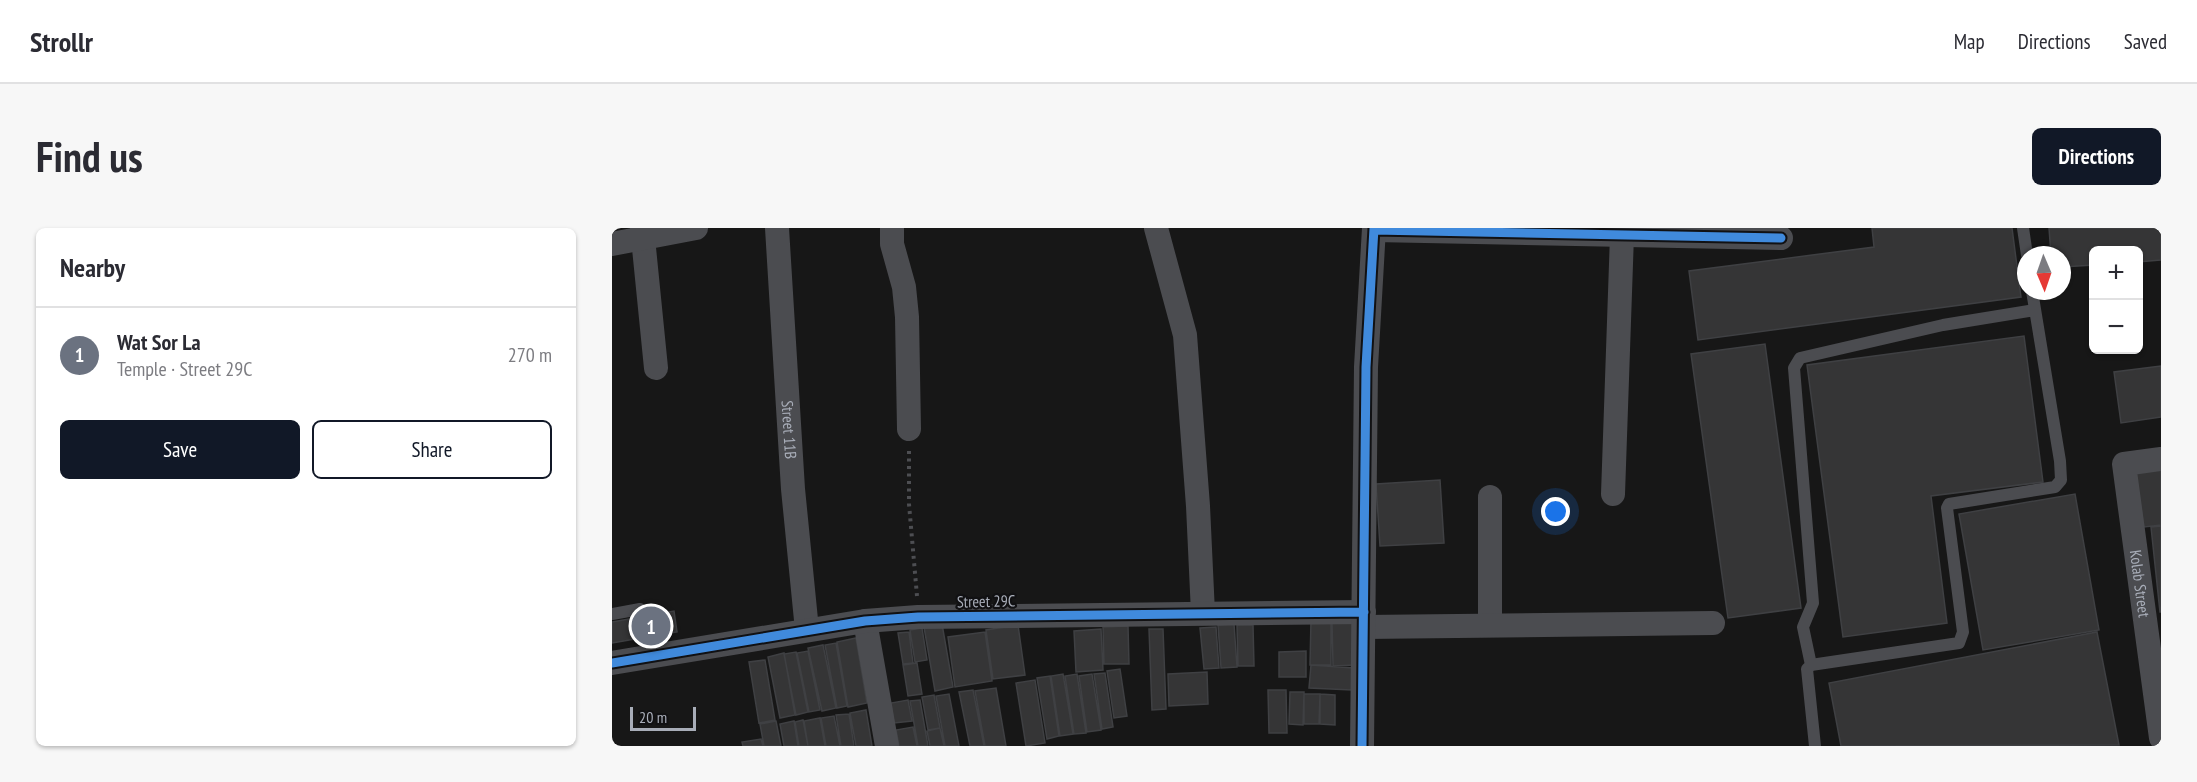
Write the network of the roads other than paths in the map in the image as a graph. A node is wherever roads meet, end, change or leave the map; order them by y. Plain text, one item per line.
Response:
1 (696, 228) edge
2 (777, 228) edge
3 (892, 228) edge
4 (1156, 228) edge
5 (2023, 228) edge
6 (1374, 229) edge
7 (1526, 231) edge
8 (643, 233) edge
9 (1622, 235) junction
10 (1781, 238) dead end
11 (612, 244) edge
12 (2026, 246) edge
13 (2033, 300) edge
14 (2035, 310) junction
15 (656, 368) dead end
16 (909, 429) road end
17 (2161, 459) edge
18 (1613, 494) dead end
19 (1490, 497) dead end
20 (640, 609) dead end
21 (1203, 613) junction
22 (612, 614) edge
23 (1364, 619) junction
24 (865, 621) junction
25 (1713, 623) dead end
26 (1490, 626) junction
27 (807, 630) junction
28 (2155, 650) edge
29 (612, 663) edge
30 (1811, 665) junction
31 (2161, 738) edge
32 (887, 746) edge
33 (1362, 746) edge
34 (1815, 746) edge

1 - 8 street
2 - 27 street, Street 11B
3 - 16 street
4 - 21 street
5 - 12 lane
6 - 7 street
6 - 23 street
7 - 9 street
8 - 11 street
8 - 15 street
9 - 10 street
9 - 18 street
13 - 14 lane
14 - 30 lane
14 - 30 lane
17 - 28 street, Kolab Street
19 - 26 street
20 - 22 lane
21 - 23 street, Street 29C
21 - 24 street, Street 29C
23 - 26 street, Street 29C
23 - 33 street
24 - 27 street, Street 29C
24 - 32 street
25 - 26 street, Street 29C
27 - 29 street, Street 29C
28 - 31 street, Kolab Street
30 - 34 lane

